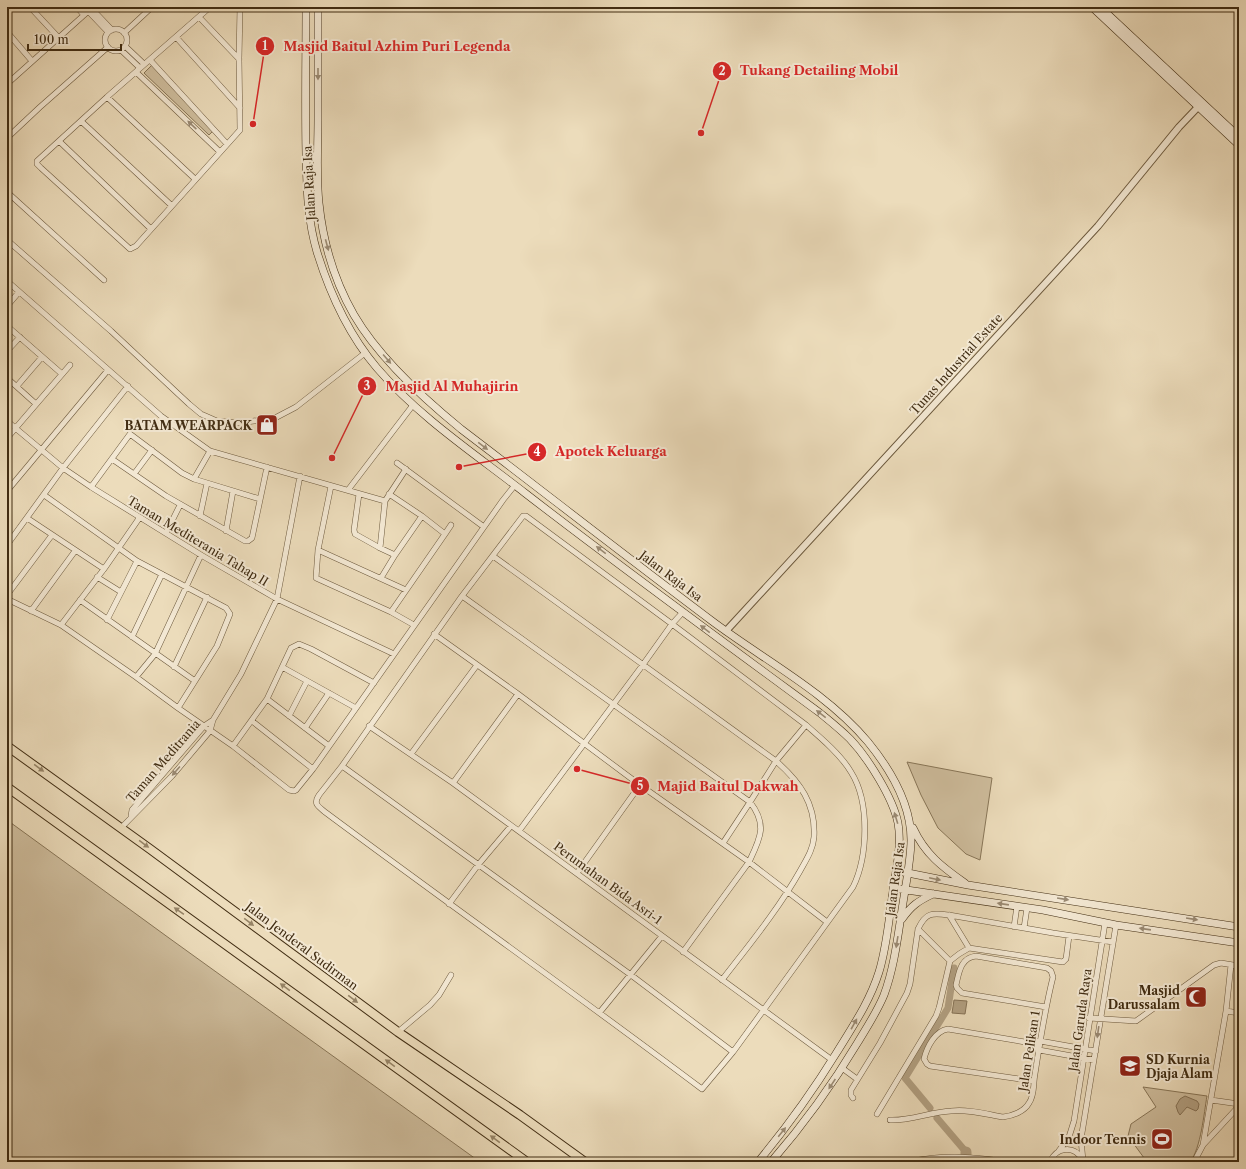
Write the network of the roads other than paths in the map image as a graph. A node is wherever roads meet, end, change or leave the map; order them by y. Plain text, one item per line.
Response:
1 (30, 7) edge
2 (77, 7) edge
3 (152, 7) edge
4 (210, 7) edge
5 (235, 7) edge
6 (306, 7) edge
7 (318, 7) edge
8 (1092, 7) edge
9 (1100, 7) edge
10 (240, 9) edge
11 (89, 11) edge
12 (199, 17) junction
13 (110, 31) junction
14 (124, 33) junction
15 (8, 34) edge
16 (58, 37) junction
17 (176, 37) junction
18 (125, 46) junction
19 (108, 47) junction
20 (121, 50) junction
21 (239, 59) junction
22 (150, 60) junction
23 (32, 61) junction
24 (140, 68) junction
25 (7, 84) edge
26 (107, 98) junction
27 (1198, 107) junction
28 (240, 108) junction
29 (81, 121) junction
30 (1239, 137) edge
31 (7, 138) edge
32 (58, 141) junction
33 (227, 144) junction
34 (1239, 145) edge
35 (220, 152) junction
36 (195, 179) junction
37 (7, 192) edge
38 (171, 205) junction
39 (151, 229) junction
40 (7, 240) edge
41 (104, 280) dead end
42 (7, 281) edge
43 (339, 282) junction
44 (328, 285) junction
45 (19, 292) junction
46 (7, 306) edge
47 (7, 326) edge
48 (20, 337) junction
49 (7, 351) edge
50 (365, 353) junction
51 (42, 357) junction
52 (70, 365) dead end
53 (108, 370) junction
54 (62, 374) junction
55 (7, 378) edge
56 (17, 386) junction
57 (128, 386) junction
58 (36, 404) junction
59 (413, 405) junction
60 (7, 421) edge
61 (16, 428) junction
62 (7, 438) edge
63 (41, 449) junction
64 (152, 450) junction
65 (210, 451) junction
66 (112, 459) junction
67 (397, 463) dead end
68 (267, 467) junction
69 (63, 468) junction
70 (406, 470) junction
71 (134, 474) junction
72 (300, 476) junction
73 (194, 479) junction
74 (207, 483) junction
75 (515, 485) junction
76 (331, 486) junction
77 (91, 487) junction
78 (233, 490) junction
79 (348, 490) junction
80 (7, 491) edge
81 (359, 494) junction
82 (389, 494) junction
83 (44, 495) junction
84 (260, 498) junction
85 (385, 501) junction
86 (180, 505) junction
87 (200, 516) junction
88 (422, 516) junction
89 (27, 518) junction
90 (140, 518) junction
91 (451, 525) dead end
92 (484, 526) junction
93 (226, 530) junction
94 (166, 533) junction
95 (445, 534) junction
96 (52, 535) junction
97 (7, 545) edge
98 (118, 548) junction
99 (380, 548) junction
100 (318, 550) junction
101 (76, 551) junction
102 (395, 554) junction
103 (201, 555) junction
104 (493, 556) junction
105 (137, 561) junction
106 (104, 569) junction
107 (162, 574) junction
108 (97, 577) junction
109 (381, 578) junction
110 (185, 587) junction
111 (406, 590) junction
112 (121, 592) junction
113 (7, 595) edge
114 (462, 596) junction
115 (207, 598) junction
116 (7, 599) edge
117 (277, 599) junction
118 (80, 600) junction
119 (31, 611) junction
120 (391, 612) junction
121 (683, 612) junction
122 (107, 620) junction
123 (672, 624) junction
124 (61, 625) junction
125 (414, 626) junction
126 (726, 631) junction
127 (434, 634) junction
128 (132, 637) junction
129 (720, 639) junction
130 (155, 654) junction
131 (394, 654) junction
132 (477, 665) junction
133 (642, 666) junction
134 (174, 667) junction
135 (282, 667) junction
136 (136, 677) junction
137 (195, 681) junction
138 (307, 681) junction
139 (374, 682) junction
140 (329, 693) junction
141 (518, 694) junction
142 (267, 699) junction
143 (613, 704) junction
144 (178, 708) junction
145 (356, 708) junction
146 (289, 716) junction
147 (213, 720) junction
148 (252, 721) junction
149 (806, 725) junction
150 (204, 726) junction
151 (369, 726) junction
152 (305, 728) junction
153 (210, 731) junction
154 (585, 742) junction
155 (7, 746) edge
156 (233, 746) junction
157 (329, 746) junction
158 (187, 747) junction
159 (193, 751) junction
160 (411, 754) junction
161 (776, 761) junction
162 (342, 766) junction
163 (313, 769) junction
164 (453, 783) junction
165 (640, 784) junction
166 (7, 787) edge
167 (750, 802) junction
168 (135, 811) junction
169 (910, 822) junction
170 (511, 826) junction
171 (121, 828) junction
172 (518, 830) junction
173 (722, 843) junction
174 (749, 862) junction
175 (478, 865) junction
176 (897, 870) junction
177 (907, 873) junction
178 (578, 874) junction
179 (968, 885) junction
180 (893, 888) junction
181 (905, 890) junction
182 (789, 891) junction
183 (934, 894) junction
184 (449, 904) junction
185 (1017, 906) junction
186 (1027, 908) junction
187 (949, 915) junction
188 (900, 921) junction
189 (827, 922) junction
190 (1105, 922) junction
191 (1116, 925) junction
192 (1014, 927) junction
193 (1239, 927) edge
194 (1024, 928) junction
195 (918, 929) junction
196 (662, 936) junction
197 (1068, 936) junction
198 (1102, 940) junction
199 (1113, 942) junction
200 (1239, 943) edge
201 (969, 948) junction
202 (683, 952) junction
203 (950, 961) junction
204 (1231, 965) junction
205 (1239, 966) edge
206 (1097, 972) junction
207 (451, 975) dead end
208 (1108, 975) junction
209 (631, 976) junction
210 (722, 980) junction
211 (1046, 1007) junction
212 (763, 1010) junction
213 (1226, 1010) junction
214 (600, 1012) junction
215 (1239, 1013) edge
216 (1089, 1018) junction
217 (1100, 1019) junction
218 (398, 1032) junction
219 (1040, 1041) junction
220 (1031, 1043) junction
221 (1039, 1050) junction
222 (1086, 1050) junction
223 (1096, 1051) junction
224 (733, 1052) junction
225 (1084, 1057) junction
226 (832, 1060) junction
227 (1094, 1060) junction
228 (842, 1068) junction
229 (857, 1079) junction
230 (1033, 1081) junction
231 (853, 1098) dead end
232 (1211, 1100) junction
233 (1239, 1105) edge
234 (876, 1114) dead end
235 (890, 1120) dead end
236 (1204, 1145) junction
237 (564, 1147) junction
238 (1058, 1152) junction
239 (937, 1160) edge
240 (1083, 1161) edge
241 (527, 1162) edge
242 (585, 1162) edge
243 (593, 1162) edge
244 (758, 1162) edge
245 (771, 1162) edge
246 (910, 1162) edge
247 (1010, 1162) edge
248 (1050, 1162) edge
249 (1194, 1162) edge

1 - 16 street
2 - 11 street
3 - 14 street
4 - 12 street
5 - 10 street
6 - 44 main road, Jalan Raja Isa
7 -> 43 main road, Jalan Raja Isa
8 - 27 main road
9 - 30 main road
10 - 21 street
11 - 13 street
11 - 16 street
12 - 17 street
12 - 21 street
13 - 14 street
13 - 19 street
14 - 18 street
15 - 23 street
16 - 23 street
17 - 22 street
17 - 28 street
18 - 20 street
18 - 24 street
19 - 20 street
19 - 31 street
20 - 24 street
21 - 28 street
22 - 24 street
22 - 33 street
23 - 25 street
24 - 26 street
35 -> 24 street
26 - 29 street
26 - 36 street
27 - 34 main road
27 - 126 street, Tunas Industrial Estate
28 - 33 street
29 - 32 street
29 - 38 street
32 - 39 street
32 - 39 street
33 - 35 street
35 - 36 street
36 - 38 street
37 - 41 street
38 - 39 street
40 - 50 street
42 - 45 street
43 - 44 main road
43 -> 126 main road, Jalan Raja Isa
44 - 50 main road, Jalan Raja Isa
45 - 46 street
45 - 53 street
47 - 48 street
48 - 49 street
48 - 51 street
50 - 59 main road, Jalan Raja Isa
51 - 54 street
51 - 56 street
52 - 54 street
53 - 57 street
53 - 63 street
54 - 58 street
55 - 56 street
56 - 58 street
57 - 65 street
57 - 69 street
58 - 61 street
59 - 75 main road, Jalan Raja Isa
59 - 79 street
60 - 61 street, Taman Mediterania Tahap II
61 - 62 street
61 - 63 street, Taman Mediterania Tahap II
63 - 69 street, Taman Mediterania Tahap II
63 - 80 street
64 - 66 street
64 - 71 street
64 - 73 street
65 - 68 street
65 - 73 street
66 - 71 street
66 - 77 street
67 - 70 street
68 - 72 street
68 - 84 street
69 - 77 street, Taman Mediterania Tahap II
69 - 83 street
70 - 82 street
70 - 92 street
71 - 86 street
72 - 76 street
72 - 117 street, Taman Meditrania
73 - 74 street
74 - 78 street
74 - 87 street
75 - 92 street
121 -> 75 main road, Jalan Raja Isa
76 - 79 street
76 - 100 street
77 - 90 street, Taman Mediterania Tahap II
78 - 84 street
78 - 93 street
79 - 81 street
81 - 85 street
81 - 99 street
82 - 85 street
82 - 88 street
83 - 89 street
83 - 98 street
84 - 93 street
85 - 99 street
86 - 87 street
86 - 94 street
87 - 93 street
88 - 95 street
88 - 102 street
89 - 96 street
89 - 97 street
90 - 94 street, Taman Mediterania Tahap II
90 - 98 street
91 - 95 street
92 - 125 street
94 - 103 street, Taman Mediterania Tahap II
95 - 111 street
96 - 101 street
96 - 113 street
98 - 105 street
98 - 106 street
99 - 102 street
100 - 109 street
100 - 120 street
101 - 106 street
101 - 119 street
102 - 109 street
103 - 110 street
103 - 117 street, Taman Mediterania Tahap II
104 - 114 street
104 - 123 street
104 - 133 street
105 - 107 street
105 - 112 street
106 - 108 street
107 - 110 street
107 - 128 street
108 - 112 street
108 - 118 street
109 - 111 street
110 - 115 street
110 - 130 street
111 - 120 street
112 - 122 street
114 - 127 street
114 - 143 street
115 - 134 street
115 - 137 street
116 - 119 street
117 - 131 street, Taman Mediterania Tahap II
117 - 147 street, Taman Meditrania
118 - 122 street
118 - 124 street
119 - 124 street
120 - 125 street
121 - 123 street
129 -> 121 main road, Jalan Raja Isa
122 - 128 street
123 - 133 street
123 - 149 street
124 - 136 street
125 - 131 street
126 - 129 main road
126 - 169 main road, Jalan Raja Isa
127 - 132 street
127 - 151 street
128 - 130 street
176 -> 129 main road, Jalan Raja Isa
130 - 134 street
130 - 136 street
131 - 139 street
132 - 141 street
132 - 160 street
133 - 143 street
133 - 161 street
134 - 137 street
135 - 138 street
135 - 139 street
135 - 142 street
136 - 144 street
137 - 144 street
138 - 140 street
138 - 146 street
139 - 145 street
140 - 145 street
140 - 152 street
141 - 154 street
141 - 164 street
142 - 146 street
142 - 148 street
143 - 154 street
143 - 167 street
144 - 150 street
145 - 157 street
146 - 152 street
147 - 150 street, Taman Meditrania
147 - 153 street, Taman Meditrania
148 - 156 street
148 - 163 street
149 - 161 street
149 - 189 street
150 - 153 street
150 - 158 street, Taman Meditrania
151 - 160 street, Perumahan Bida Asri-1
151 - 162 street
152 - 157 street
153 - 156 street
153 - 159 street, Taman Meditrania
154 - 165 street
154 - 172 street
155 -> 171 highway, Jalan Jenderal Sudirman
156 - 163 street
157 - 163 street
158 - 159 street
158 - 168 street, Taman Meditrania
159 -> 168 street, Taman Meditrania
160 - 164 street, Perumahan Bida Asri-1
161 - 167 street
161 - 182 street
162 - 175 street
162 - 184 street
164 - 170 street, Perumahan Bida Asri-1
165 - 173 street
165 - 178 street
241 -> 166 highway
167 - 173 street
167 - 174 street
168 - 171 street, Taman Meditrania
169 - 177 main road, Jalan Raja Isa
169 - 179 main road
170 - 172 street, Perumahan Bida Asri-1
170 - 175 street
171 -> 218 highway, Jalan Jenderal Sudirman
172 - 178 street, Perumahan Bida Asri-1
173 - 174 street
174 - 182 street
174 - 202 street
175 - 184 street
175 - 209 street
176 - 177 main road
176 - 180 main road, Jalan Raja Isa
177 -> 179 main road
177 - 181 main road, Jalan Raja Isa
178 - 196 street, Perumahan Bida Asri-1
179 -> 193 main road
180 - 181 main road
226 -> 180 main road, Jalan Raja Isa
181 - 183 main road
181 - 188 main road, Jalan Raja Isa
182 - 189 street
182 - 210 street
185 -> 183 main road
183 - 188 main road
184 - 214 street
185 - 186 main road
185 - 192 street
186 - 190 main road
186 - 194 street
187 - 192 street
187 - 195 street
187 - 201 street
188 -> 228 main road, Jalan Raja Isa
189 - 212 street
190 - 191 main road
190 - 198 street, Jalan Garuda Raya
191 - 199 street
200 -> 191 main road
192 - 194 street
194 - 197 street
195 - 203 street
195 - 229 street
196 - 202 street, Perumahan Bida Asri-1
196 - 209 street
197 - 198 street
197 - 201 street
198 - 199 street
198 - 206 street, Jalan Garuda Raya
199 - 208 street
201 - 203 street
202 - 210 street, Perumahan Bida Asri-1
203 - 234 street
204 - 205 street
204 - 213 street
204 - 217 street
206 - 208 street
206 - 216 street, Jalan Garuda Raya
207 - 218 street
208 - 217 street
209 - 214 street
209 - 224 street
210 - 212 street, Perumahan Bida Asri-1
211 - 211 street, Jalan Pelikan 1
211 - 219 street, Jalan Pelikan 1
212 - 224 street
212 - 226 street, Perumahan Bida Asri-1
213 - 215 street
213 - 232 street
214 - 224 street
216 - 217 street
216 - 222 street, Jalan Garuda Raya
217 -> 223 street
218 - 237 highway, Jalan Jenderal Sudirman
219 - 220 street
219 - 221 street, Jalan Pelikan 1
219 - 222 street
220 - 221 street
220 - 230 street
221 - 225 street
221 - 230 street, Jalan Pelikan 1
222 - 223 street
222 - 225 street, Jalan Garuda Raya
223 - 227 street
225 - 227 street
225 - 238 street, Jalan Garuda Raya
244 -> 226 main road, Jalan Raja Isa
227 - 240 street
228 - 229 street
228 -> 245 main road, Jalan Raja Isa
229 - 231 street
230 - 235 street, Jalan Pelikan 1
232 - 233 street
232 - 236 street
233 - 236 street
236 - 249 street
237 - 242 highway, Jalan Jenderal Sudirman
237 - 243 highway
238 - 240 street
238 - 248 street, Jalan Garuda Raya
239 - 246 street
239 - 247 street

